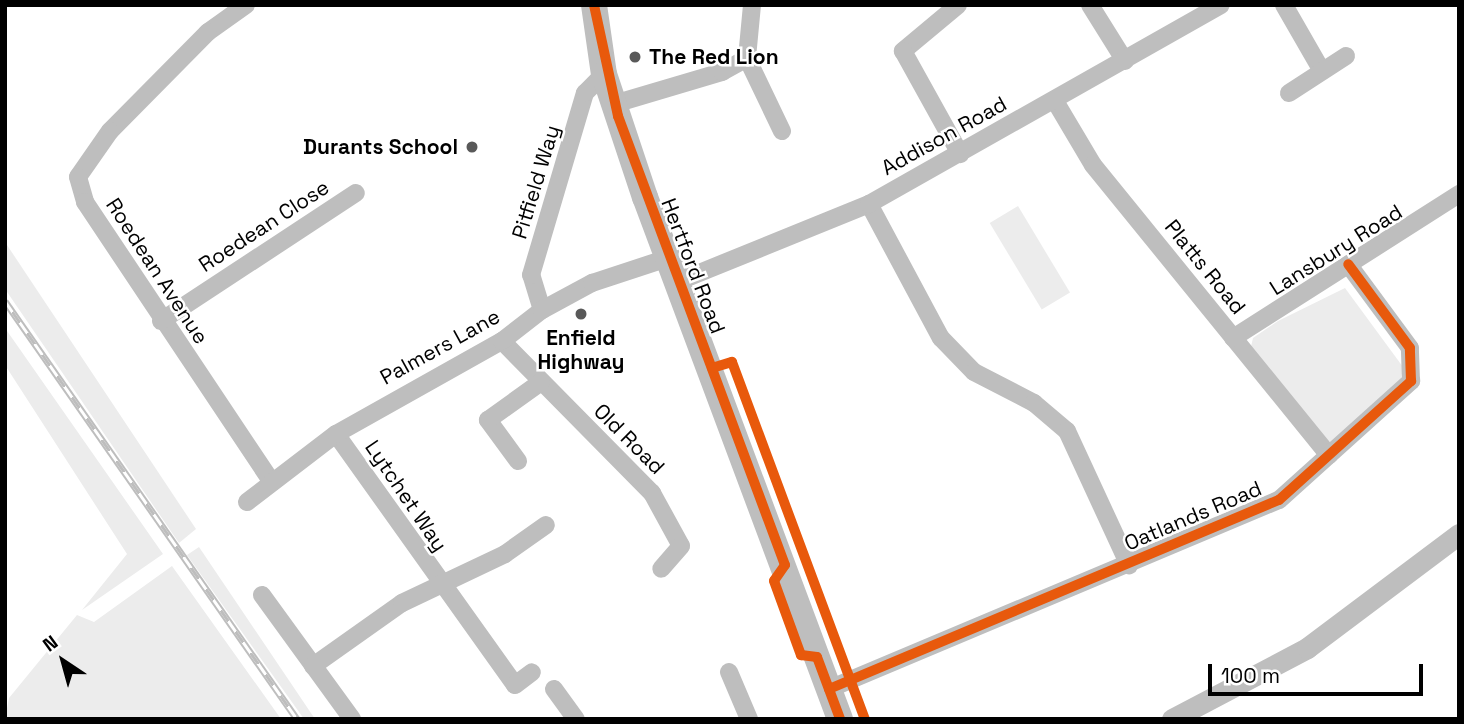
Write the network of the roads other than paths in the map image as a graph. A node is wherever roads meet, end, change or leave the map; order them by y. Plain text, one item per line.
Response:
1 (246, 5) edge
2 (594, 5) edge
3 (752, 5) edge
4 (958, 5) edge
5 (1090, 5) edge
6 (1221, 5) edge
7 (1284, 5) edge
8 (1346, 57) dead end
9 (747, 58) junction
10 (1125, 61) junction
11 (1322, 71) junction
12 (604, 74) junction
13 (1289, 93) dead end
14 (1055, 101) junction
15 (614, 104) junction
16 (782, 131) dead end
17 (960, 154) junction
18 (356, 193) dead end
19 (1459, 194) edge
20 (869, 204) junction
21 (1348, 264) junction
22 (673, 270) junction
23 (542, 310) junction
24 (160, 321) junction
25 (1233, 338) junction
26 (502, 341) junction
27 (541, 382) junction
28 (336, 434) junction
29 (1329, 455) junction
30 (518, 461) dead end
31 (271, 482) junction
32 (247, 502) dead end
33 (546, 525) dead end
34 (1459, 534) edge
35 (1129, 565) junction
36 (661, 569) dead end
37 (438, 584) junction
38 (262, 594) dead end
39 (313, 666) junction
40 (729, 672) dead end
41 (532, 673) dead end
42 (554, 689) dead end
43 (829, 689) junction
44 (352, 719) edge
45 (576, 719) edge
46 (750, 719) edge
47 (840, 719) edge
48 (1172, 719) edge

1 - 24 street, Roedean Avenue
2 - 12 main road, Hertford Road
3 - 9 street
4 - 17 street
5 - 10 street
6 - 10 street, Addison Road
7 - 11 street
8 - 11 street
9 - 15 street
9 - 16 street
10 - 14 street, Addison Road
11 - 13 street
12 - 15 main road, Hertford Road
12 - 23 street, Pitfield Way
14 - 17 street, Addison Road
14 - 25 street, Platts Road
15 - 22 main road, Hertford Road
17 - 20 street, Addison Road
18 - 24 street, Roedean Close
19 - 21 street, Lansbury Road
20 - 22 street, Addison Road
20 - 35 street
21 - 25 street, Lansbury Road
21 - 29 street, Oatlands Road
22 - 23 street, Palmers Lane
22 - 43 main road, Hertford Road
23 - 26 street, Palmers Lane
24 - 31 street, Roedean Avenue
25 - 29 street, Platts Road
26 - 27 street, Old Road
26 - 28 street, Palmers Lane
27 - 30 street
27 - 36 street, Old Road
28 - 31 street, Palmers Lane
28 - 37 street, Lytchet Way
29 - 35 street, Oatlands Road
31 - 32 street, Palmers Lane
33 - 37 street, Lytchet Way
34 - 48 street
35 - 43 street, Oatlands Road
37 - 39 street, Lytchet Way
37 - 41 street, Lytchet Way
38 - 39 street
39 - 44 street
40 - 46 street
42 - 45 street
43 - 47 main road, Hertford Road

